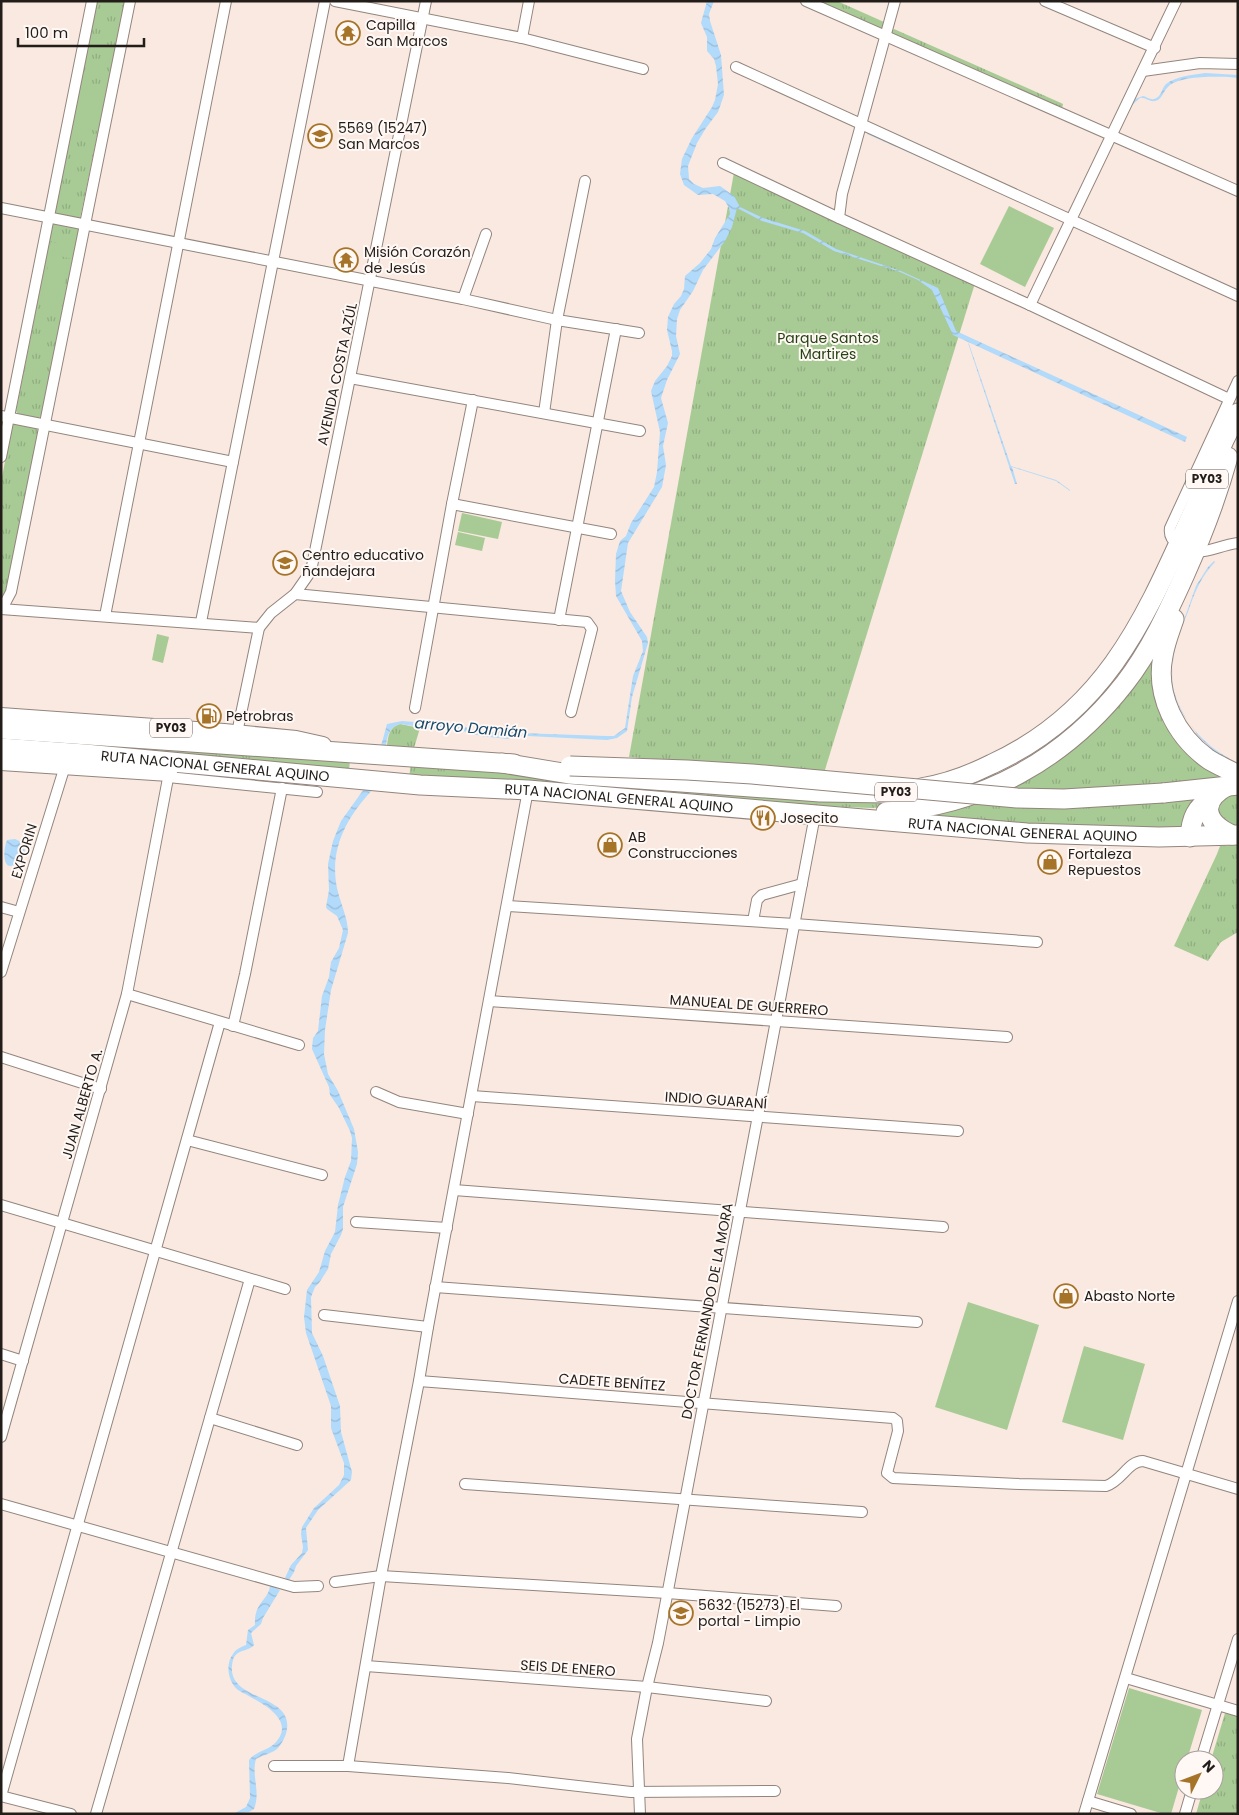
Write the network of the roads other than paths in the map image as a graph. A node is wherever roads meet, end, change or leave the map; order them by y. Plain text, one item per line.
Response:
1 (92, 1) edge
2 (130, 1) edge
3 (226, 1) edge
4 (325, 1) edge
5 (335, 1) edge
6 (426, 1) edge
7 (530, 1) edge
8 (806, 1) edge
9 (895, 1) edge
10 (1045, 1) edge
11 (1176, 1) edge
12 (423, 19) junction
13 (885, 36) junction
14 (522, 38) junction
15 (1155, 48) junction
16 (1238, 64) edge
17 (736, 67) dead end
18 (643, 68) dead end
19 (1144, 71) junction
20 (861, 125) junction
21 (1112, 136) junction
22 (723, 162) dead end
23 (585, 180) dead end
24 (1238, 191) edge
25 (1, 208) edge
26 (49, 218) junction
27 (839, 218) junction
28 (1072, 220) junction
29 (85, 225) junction
30 (486, 234) dead end
31 (177, 243) junction
32 (273, 262) junction
33 (370, 281) junction
34 (1238, 296) edge
35 (463, 299) junction
36 (1030, 305) junction
37 (557, 320) junction
38 (616, 329) junction
39 (639, 333) dead end
40 (350, 378) junction
41 (1238, 381) edge
42 (473, 400) junction
43 (1235, 409) edge
44 (544, 412) junction
45 (5, 416) edge
46 (598, 423) junction
47 (45, 424) junction
48 (640, 431) dead end
49 (138, 443) junction
50 (1, 457) edge
51 (233, 462) junction
52 (452, 504) junction
53 (577, 527) junction
54 (611, 534) dead end
55 (1238, 543) edge
56 (1186, 548) junction
57 (295, 594) junction
58 (1176, 594) junction
59 (433, 608) junction
60 (2, 609) edge
61 (105, 616) junction
62 (559, 620) junction
63 (201, 622) junction
64 (259, 628) junction
65 (415, 708) dead end
66 (571, 712) dead end
67 (1, 716) edge
68 (104, 723) junction
69 (1, 729) edge
70 (237, 733) junction
71 (253, 746) junction
72 (1, 748) edge
73 (339, 752) junction
74 (85, 754) junction
75 (1, 760) edge
76 (502, 763) junction
77 (65, 766) junction
78 (300, 774) junction
79 (169, 775) junction
80 (1230, 785) edge
81 (282, 788) junction
82 (528, 790) junction
83 (317, 792) dead end
84 (819, 815) junction
85 (1235, 835) edge
86 (1190, 837) junction
87 (802, 884) junction
88 (507, 906) junction
89 (1, 907) edge
90 (19, 912) junction
91 (753, 921) junction
92 (795, 924) junction
93 (1037, 942) dead end
94 (1, 972) edge
95 (127, 994) junction
96 (489, 1001) junction
97 (775, 1021) junction
98 (220, 1022) junction
99 (233, 1026) junction
100 (1007, 1037) dead end
101 (299, 1045) dead end
102 (1, 1057) edge
103 (101, 1089) junction
104 (376, 1092) dead end
105 (472, 1096) junction
106 (468, 1114) junction
107 (757, 1116) junction
108 (958, 1131) dead end
109 (187, 1140) junction
110 (322, 1175) dead end
111 (454, 1190) junction
112 (1, 1205) edge
113 (740, 1211) junction
114 (356, 1222) dead end
115 (62, 1223) junction
116 (943, 1227) dead end
117 (447, 1228) junction
118 (156, 1251) junction
119 (250, 1279) junction
120 (435, 1287) junction
121 (285, 1289) dead end
122 (1238, 1301) edge
123 (721, 1307) junction
124 (324, 1315) dead end
125 (917, 1322) dead end
126 (428, 1327) junction
127 (1, 1354) edge
128 (23, 1361) junction
129 (419, 1381) junction
130 (703, 1403) junction
131 (210, 1418) junction
132 (1, 1437) edge
133 (297, 1445) dead end
134 (1186, 1474) junction
135 (465, 1484) dead end
136 (1238, 1490) edge
137 (685, 1498) junction
138 (1, 1504) edge
139 (862, 1512) dead end
140 (78, 1525) junction
141 (172, 1552) junction
142 (381, 1576) junction
143 (335, 1582) dead end
144 (318, 1586) dead end
145 (667, 1594) junction
146 (836, 1606) dead end
147 (1238, 1638) edge
148 (366, 1666) junction
149 (1126, 1678) junction
150 (647, 1687) junction
151 (766, 1701) dead end
152 (1218, 1705) junction
153 (1238, 1711) edge
154 (1204, 1750) edge
155 (274, 1766) dead end
156 (348, 1766) junction
157 (775, 1791) dead end
158 (639, 1792) junction
159 (1, 1796) edge
160 (1189, 1800) edge
161 (1088, 1801) junction
162 (71, 1814) edge
163 (96, 1814) edge
164 (640, 1814) edge
165 (1084, 1814) edge
166 (1130, 1814) edge
167 (1184, 1814) edge

1 - 26 street
2 - 29 street
3 - 31 street
4 - 32 street
5 - 12 street
6 - 12 street, AVENIDA COSTA AZÚL
7 - 14 street
8 - 13 street
9 - 13 street
10 - 15 street
11 - 15 street
12 - 14 street
12 - 33 street, AVENIDA COSTA AZÚL
13 - 20 street
13 - 21 street
14 - 18 street
15 - 19 street
16 - 19 street
17 - 20 street
19 - 21 street
20 - 27 street
20 - 28 street
21 - 24 street
21 - 28 street
22 - 27 street
23 - 37 street
25 - 26 street
26 - 29 street
26 - 45 street
27 - 36 street
28 - 34 street
28 - 36 street
29 - 31 street
29 - 47 street
30 - 35 street
31 - 32 street
31 - 49 street
32 - 33 street
32 - 51 street
33 - 35 street
33 - 40 street, AVENIDA COSTA AZÚL
35 - 37 street
36 - 43 street
37 - 38 street
37 - 44 street
38 - 39 street
38 - 46 street
40 - 42 street
40 - 57 street, AVENIDA COSTA AZÚL
41 - 43 street
42 - 44 street
42 - 52 street
43 - 56 highway, PY03
44 - 46 street
45 - 47 street
45 - 50 street
46 - 48 street
46 - 53 street
47 - 49 street
47 - 60 street
49 - 51 street
49 - 61 street
51 - 63 street
52 - 53 street
52 - 59 street
53 - 54 street
53 - 62 street
55 - 56 street
56 - 58 highway, PY03
56 - 76 highway, PY03
57 - 59 street
57 - 64 street, AVENIDA COSTA AZÚL
58 - 80 highway
58 - 84 highway, PY03
59 - 62 street
59 - 65 street
60 - 61 street
61 - 63 street
62 - 66 street
63 - 64 street
64 - 70 street, AVENIDA COSTA AZÚL
67 - 68 main road, PY03
68 - 70 main road, PY03
68 - 71 main road
69 - 71 highway, RUTA NACIONAL GENERAL AQUINO / PY03
70 - 73 main road, PY03
71 - 73 highway, RUTA NACIONAL GENERAL AQUINO / PY03
72 - 74 highway, RUTA NACIONAL GENERAL AQUINO / PY03
73 - 76 highway, RUTA NACIONAL GENERAL AQUINO / PY03
74 - 75 highway
74 - 78 highway, RUTA NACIONAL GENERAL AQUINO / PY03
75 - 77 main road, PY03
76 - 80 highway, RUTA NACIONAL GENERAL AQUINO / PY03, bridge
77 - 79 main road, PY03
77 - 90 street, EXPORIN
78 - 79 highway, PY03
78 - 82 highway, RUTA NACIONAL GENERAL AQUINO / PY03
79 - 81 street
79 - 95 street, JUAN ALBERTO A.
80 - 85 highway
80 - 86 highway
81 - 83 street
81 - 99 street
82 - 84 highway, RUTA NACIONAL GENERAL AQUINO / PY03
82 - 88 street
84 - 86 highway, RUTA NACIONAL GENERAL AQUINO / PY03
84 - 87 street, DOCTOR FERNANDO DE LA MORA
85 - 86 highway, RUTA NACIONAL GENERAL AQUINO / PY03
87 - 91 street
87 - 92 street, DOCTOR FERNANDO DE LA MORA
88 - 91 street
88 - 96 street
89 - 90 street
90 - 94 street, EXPORIN
91 - 92 street
92 - 93 street
92 - 97 street, DOCTOR FERNANDO DE LA MORA
95 - 98 street
95 - 103 street, JUAN ALBERTO A.
96 - 97 street, MANUEAL DE GUERRERO
96 - 105 street
97 - 100 street, MANUEAL DE GUERRERO
97 - 107 street, DOCTOR FERNANDO DE LA MORA
98 - 99 street
98 - 109 street
99 - 101 street
102 - 103 street
103 - 115 street, JUAN ALBERTO A.
104 - 106 street
105 - 106 street
105 - 107 street, INDIO GUARANÍ
106 - 111 street
107 - 108 street, INDIO GUARANÍ
107 - 113 street, DOCTOR FERNANDO DE LA MORA
109 - 110 street
109 - 118 street
111 - 113 street
111 - 117 street
112 - 115 street
113 - 116 street
113 - 123 street, DOCTOR FERNANDO DE LA MORA
114 - 117 street
115 - 118 street
115 - 128 street, JUAN ALBERTO A.
117 - 120 street
118 - 119 street
118 - 140 street
119 - 121 street
119 - 131 street
120 - 123 street
120 - 126 street
122 - 134 street
123 - 125 street
123 - 130 street, DOCTOR FERNANDO DE LA MORA
124 - 126 street
126 - 129 street
127 - 128 street
128 - 132 street, JUAN ALBERTO A.
129 - 130 street, CADETE BENÍTEZ
129 - 142 street
130 - 134 street, CADETE BENÍTEZ
130 - 137 street, DOCTOR FERNANDO DE LA MORA
131 - 133 street
131 - 141 street
134 - 136 street
134 - 149 street
135 - 137 street
137 - 139 street
137 - 145 street, DOCTOR FERNANDO DE LA MORA
138 - 140 street
140 - 141 street
140 - 159 street
141 - 144 street
141 - 163 street
142 - 143 street
142 - 145 street
142 - 148 street
145 - 146 street
145 - 150 street, DOCTOR FERNANDO DE LA MORA
147 - 152 street
148 - 150 street, SEIS DE ENERO
148 - 156 street
149 - 152 street
149 - 161 street
150 - 151 street, SEIS DE ENERO
150 - 158 street, DOCTOR FERNANDO DE LA MORA
152 - 153 street
152 - 154 street
155 - 156 street
156 - 158 street
157 - 158 street
158 - 164 street, DOCTOR FERNANDO DE LA MORA
159 - 162 street
160 - 167 street
161 - 165 street
161 - 166 street

